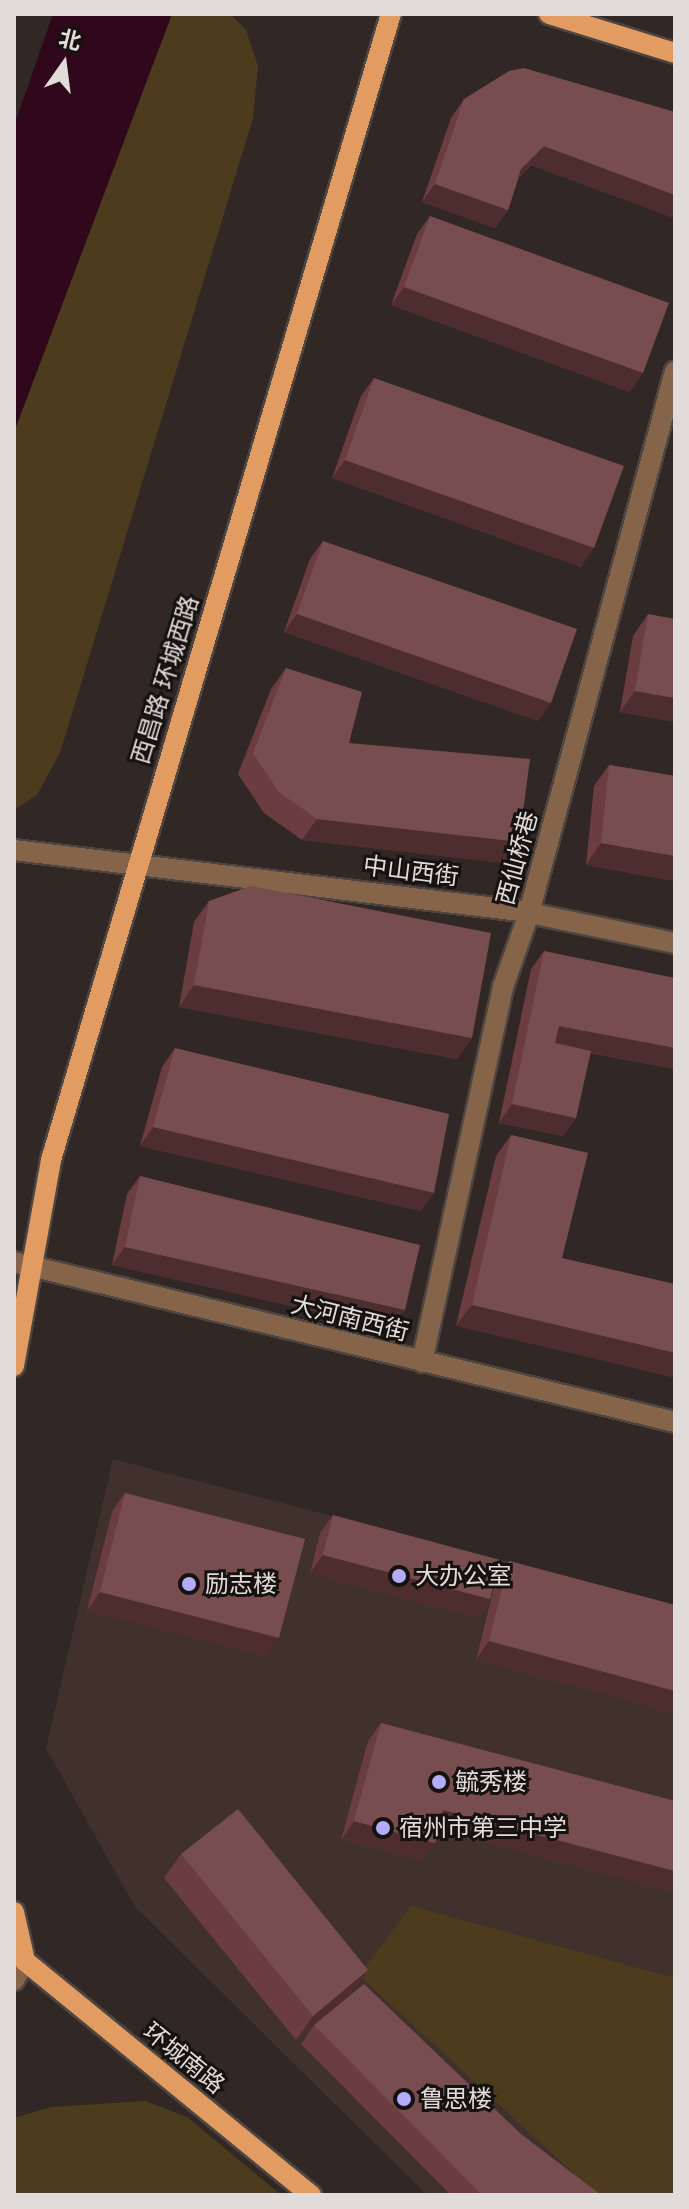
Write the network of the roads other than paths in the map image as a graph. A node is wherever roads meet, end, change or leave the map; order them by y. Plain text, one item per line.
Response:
1 (391, 14) edge
2 (549, 14) edge
3 (675, 53) edge
4 (675, 371) edge
5 (14, 850) edge
6 (138, 863) junction
7 (529, 913) junction
8 (675, 943) edge
9 (21, 1264) edge
10 (422, 1362) junction
11 (14, 1366) edge
12 (675, 1422) edge
13 (14, 1912) edge
14 (25, 1961) junction
15 (14, 1980) edge
16 (311, 2195) edge

1 - 6 main road, 西昌路 环城西路
2 - 3 main road
4 - 7 street, 西仙桥巷
5 - 6 street, 中山西街
6 - 7 street, 中山西街
6 - 9 main road, 西昌路 环城西路
7 - 8 street, 中山西街
7 - 10 street, 西仙桥巷
9 - 10 street, 大河南西街
9 - 11 main road, 西昌路 环城西路
10 - 12 street, 大河南西街
13 - 14 main road
14 - 15 street
14 - 16 main road, 环城南路

